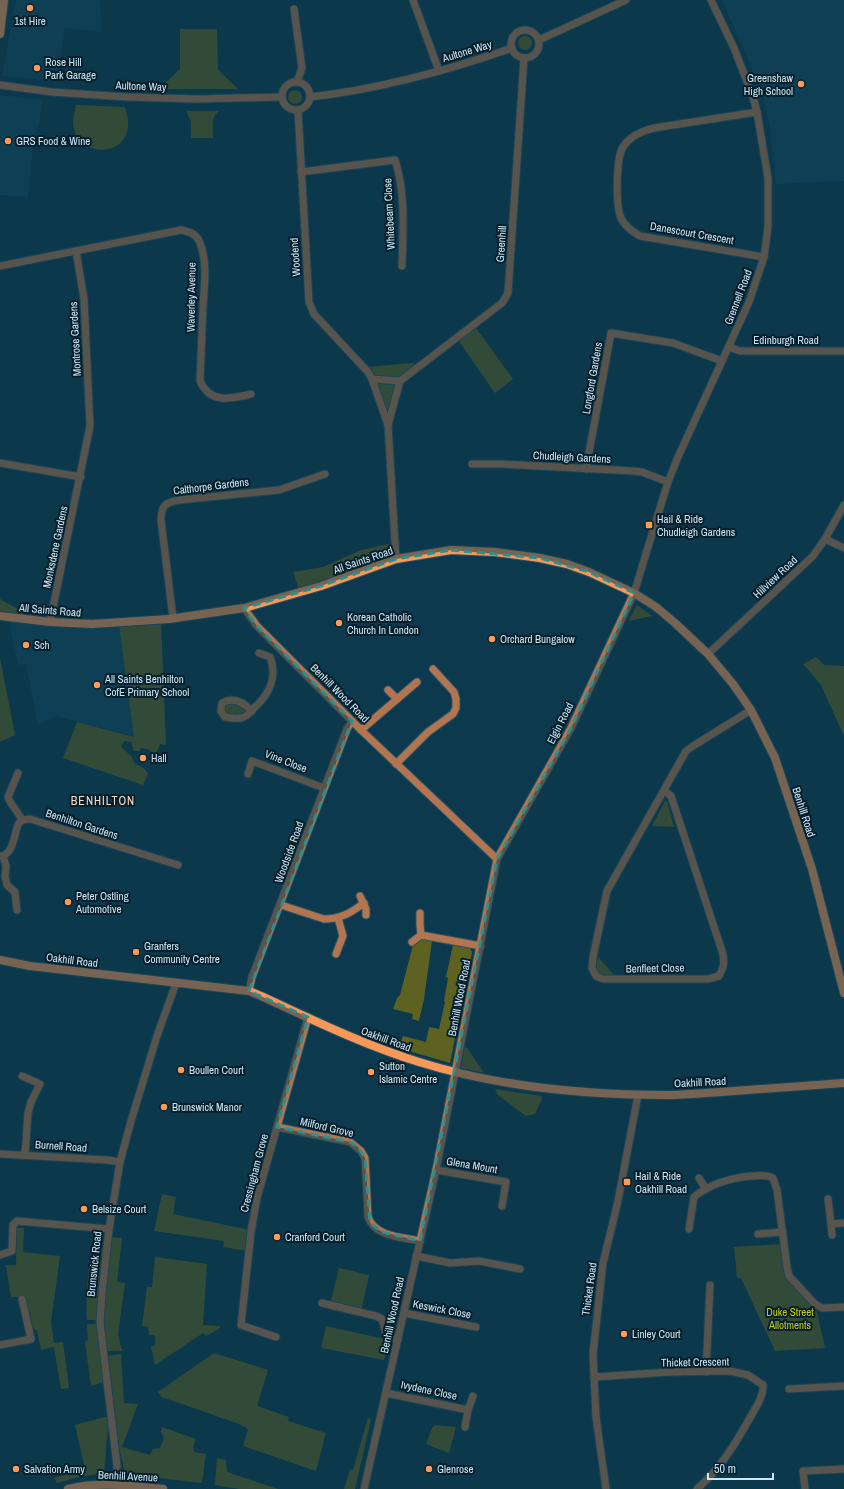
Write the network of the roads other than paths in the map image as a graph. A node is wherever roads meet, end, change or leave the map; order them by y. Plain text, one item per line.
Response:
1 (4, 0) edge
2 (414, 0) edge
3 (626, 0) edge
4 (711, 0) edge
5 (294, 9) dead end
6 (0, 34) edge
7 (539, 40) junction
8 (512, 48) junction
9 (524, 58) junction
10 (439, 71) junction
11 (297, 82) junction
12 (0, 84) edge
13 (282, 97) junction
14 (310, 97) junction
15 (298, 110) junction
16 (757, 112) junction
17 (301, 172) junction
18 (76, 251) junction
19 (764, 257) junction
20 (0, 266) edge
21 (402, 266) dead end
22 (729, 347) junction
23 (844, 351) edge
24 (722, 361) junction
25 (372, 379) junction
26 (400, 381) junction
27 (251, 394) dead end
28 (388, 425) junction
29 (90, 426) joint
30 (0, 463) edge
31 (472, 464) dead end
32 (586, 469) junction
33 (325, 474) dead end
34 (81, 477) junction
35 (668, 482) junction
36 (844, 505) edge
37 (825, 539) junction
38 (844, 548) edge
39 (396, 559) junction
40 (634, 593) junction
41 (244, 608) junction
42 (0, 616) edge
43 (173, 618) junction
44 (50, 622) junction
45 (279, 647) junction
46 (259, 653) dead end
47 (708, 654) junction
48 (270, 656) junction
49 (433, 669) dead end
50 (417, 682) dead end
51 (388, 690) dead end
52 (397, 699) junction
53 (751, 710) junction
54 (252, 711) dead end
55 (352, 721) junction
56 (361, 730) junction
57 (396, 764) junction
58 (18, 773) dead end
59 (248, 774) dead end
60 (324, 788) junction
61 (665, 791) junction
62 (22, 820) junction
63 (2, 856) edge
64 (497, 859) junction
65 (178, 865) dead end
66 (360, 896) dead end
67 (364, 903) junction
68 (281, 905) junction
69 (17, 910) dead end
70 (420, 913) dead end
71 (366, 915) dead end
72 (338, 918) junction
73 (421, 935) junction
74 (412, 942) dead end
75 (481, 946) junction
76 (336, 954) dead end
77 (0, 960) edge
78 (176, 983) junction
79 (249, 991) junction
80 (844, 993) edge
81 (308, 1017) junction
82 (456, 1073) junction
83 (22, 1076) dead end
84 (844, 1083) edge
85 (638, 1094) junction
86 (277, 1127) junction
87 (0, 1154) edge
88 (25, 1155) junction
89 (120, 1162) junction
90 (436, 1170) junction
91 (699, 1178) dead end
92 (706, 1189) junction
93 (828, 1199) dead end
94 (502, 1206) dead end
95 (844, 1223) edge
96 (831, 1224) junction
97 (109, 1229) junction
98 (689, 1229) dead end
99 (783, 1232) junction
100 (758, 1234) dead end
101 (832, 1235) dead end
102 (420, 1241) junction
103 (0, 1255) edge
104 (416, 1256) junction
105 (520, 1269) dead end
106 (710, 1285) dead end
107 (22, 1299) dead end
108 (322, 1303) dead end
109 (844, 1307) edge
110 (404, 1313) junction
111 (476, 1327) dead end
112 (276, 1337) dead end
113 (398, 1340) junction
114 (0, 1345) edge
115 (706, 1372) junction
116 (594, 1377) junction
117 (844, 1386) edge
118 (789, 1389) dead end
119 (386, 1392) junction
120 (473, 1396) dead end
121 (468, 1410) junction
122 (465, 1427) dead end
123 (844, 1469) edge
124 (117, 1485) junction
125 (100, 1486) edge
126 (68, 1489) edge
127 (163, 1489) edge
128 (364, 1489) edge
129 (606, 1489) edge
130 (697, 1489) edge
131 (804, 1489) edge

1 - 6 street
2 - 10 street
3 - 7 street
4 - 16 street, Grennell Road
5 - 11 street
7 - 8 street
7 - 9 street
8 - 9 street
8 - 10 street, Aultone Way
9 - 26 street, Greenhill
10 - 14 street, Aultone Way
11 - 13 street
11 - 14 street
12 - 13 street, Aultone Way
13 - 15 street
14 - 15 street
15 - 17 street, Woodend
16 - 19 street, Grennell Road
16 - 19 street, Danescourt Crescent
17 - 21 street, Whitebeam Close
17 - 25 street, Woodend
18 - 20 street, Waverley Avenue
18 - 27 street, Waverley Avenue
18 - 29 street, Montrose Gardens
19 - 22 street, Grennell Road
22 - 23 street, Edinburgh Road
22 - 24 street, Grennell Road
24 - 32 street, Longford Gardens
24 - 35 street, Grennell Road
25 - 26 street
25 - 28 street, Woodend
26 - 28 street, Woodend
28 - 39 street, Woodend
29 - 34 street, Monksdene Gardens
30 - 34 street
31 - 32 street, Chudleigh Gardens
32 - 35 street, Chudleigh Gardens
33 - 43 street, Calthorpe Gardens
34 - 44 street, Monksdene Gardens
35 - 40 street, Grennell Road
36 - 37 street, Hillview Road
37 - 38 street
37 - 47 street, Hillview Road
39 - 40 street, All Saints Road
39 - 41 street, All Saints Road
40 - 47 street, All Saints Road
40 - 64 street, Elgin Road
41 - 43 street, All Saints Road
41 - 45 street, Benhill Wood Road
42 - 44 street, All Saints Road
43 - 44 street, All Saints Road
45 - 48 street
45 - 55 street, Benhill Wood Road
46 - 48 street
47 - 53 street, Benhill Road
48 - 54 street
49 - 57 street
50 - 52 street
51 - 52 street
52 - 56 street
53 - 61 street, Benfleet Close
53 - 80 street, Benhill Road
55 - 56 street, Benhill Wood Road
55 - 60 street, Woodside Road
56 - 57 street, Benhill Wood Road
57 - 64 street, Benhill Wood Road
58 - 62 street
59 - 60 street, Vine Close
60 - 68 street, Woodside Road
61 - 61 street, Benfleet Close
62 - 63 street
62 - 65 street, Benhilton Gardens
63 - 69 street
64 - 75 street, Benhill Wood Road
66 - 67 street
67 - 71 street
67 - 72 street
68 - 72 street
68 - 79 street, Woodside Road
70 - 73 street
72 - 76 street
73 - 74 street
73 - 75 street
75 - 82 street, Benhill Wood Road
77 - 78 street, Oakhill Road
78 - 79 street, Oakhill Road
78 - 89 street, Brunswick Road
79 - 81 street, Oakhill Road
81 - 82 street, Oakhill Road
81 - 86 street, Cressingham Grove
82 - 85 street, Oakhill Road
82 - 90 street, Benhill Wood Road
83 - 88 street
84 - 85 street, Oakhill Road
85 - 116 street, Thicket Road
86 - 102 street, Milford Grove
86 - 112 street, Cressingham Grove
87 - 88 street, Burnell Road
88 - 89 street, Burnell Road
89 - 97 street, Brunswick Road
90 - 94 street, Glena Mount
90 - 102 street, Benhill Wood Road
91 - 92 street
92 - 98 street
92 - 99 street
93 - 96 street
95 - 96 street
96 - 101 street
97 - 103 street
97 - 124 street, Brunswick Road
99 - 100 street
99 - 109 street
102 - 104 street, Benhill Wood Road
104 - 105 street
104 - 110 street, Benhill Wood Road
106 - 115 street
107 - 114 street
108 - 113 street
110 - 111 street, Keswick Close
110 - 113 street, Benhill Wood Road
113 - 119 street, Benhill Wood Road
115 - 116 street, Thicket Crescent
115 - 130 street, Thicket Crescent
116 - 129 street, Thicket Road
117 - 118 street
119 - 121 street, Ivydene Close
119 - 128 street, Benhill Wood Road
120 - 121 street, Ivydene Close
121 - 122 street, Ivydene Close
123 - 131 street
124 - 125 street, Benhill Avenue
124 - 127 street, Benhill Avenue
125 - 126 street, Benhill Avenue

